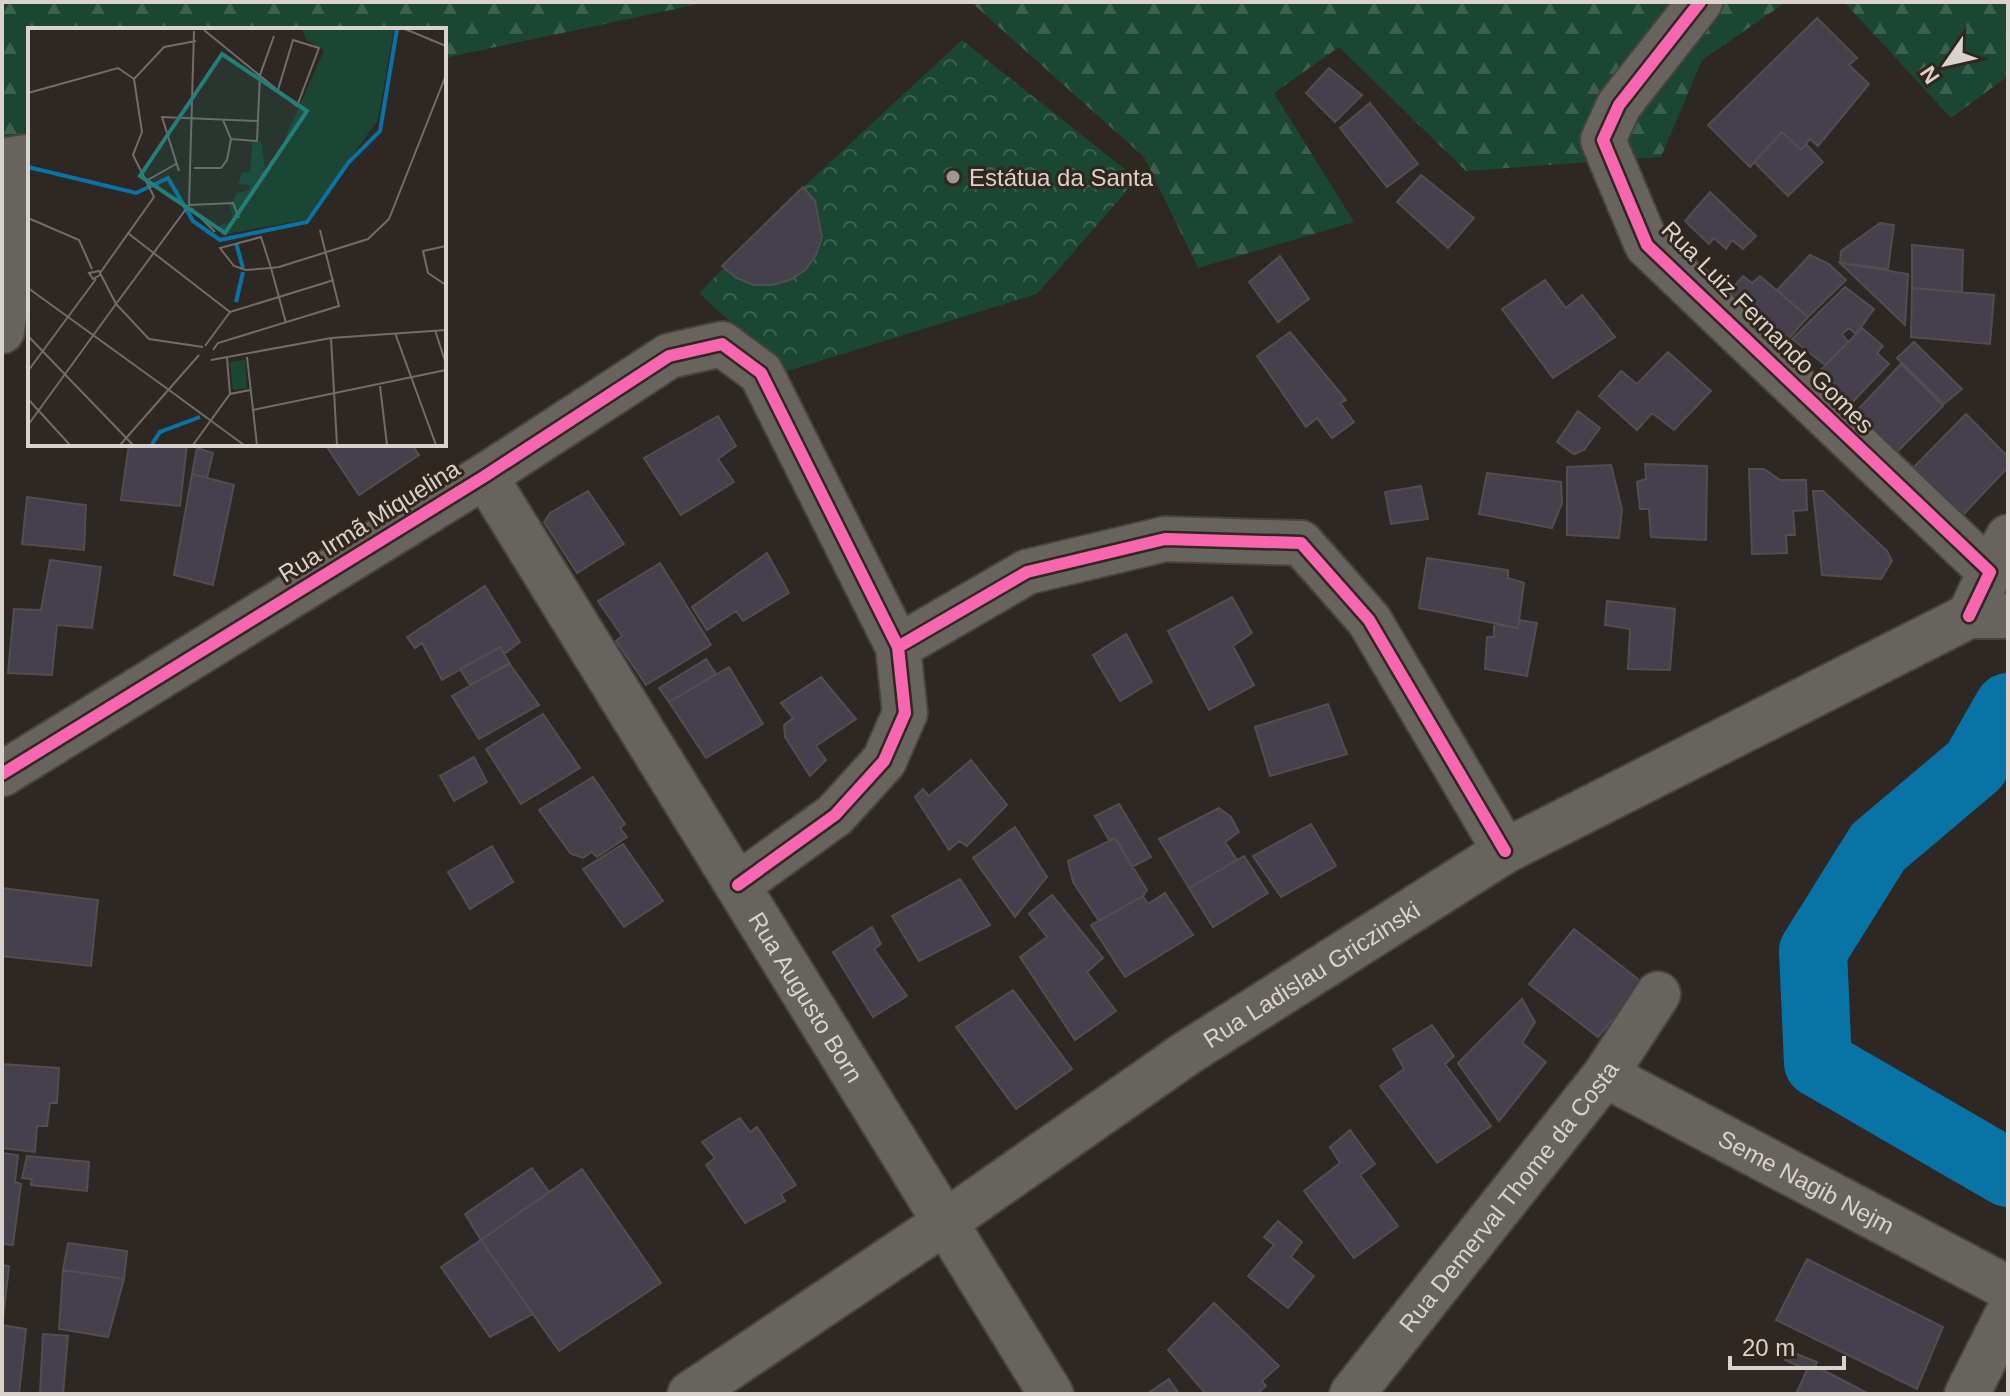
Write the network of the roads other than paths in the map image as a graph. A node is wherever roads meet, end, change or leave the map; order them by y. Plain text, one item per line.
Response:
1 (1700, 2) edge
2 (14, 159) edge
3 (2, 331) edge
4 (485, 476) junction
5 (1999, 555) edge
6 (1993, 616) edge
7 (898, 647) junction
8 (2, 774) edge
9 (1505, 851) junction
10 (738, 885) junction
11 (1658, 994) dead end
12 (1605, 1075) junction
13 (944, 1223) junction
14 (2008, 1288) edge
15 (2008, 1313) edge
16 (690, 1394) edge
17 (1051, 1394) edge
18 (1352, 1394) edge
19 (1967, 1394) edge

1 - 5 street, Rua Luiz Fernando Gomes
2 - 3 street
4 - 7 street, Rua Irmã Miquelina
4 - 8 street, Rua Irmã Miquelina
4 - 10 street, Rua Augusto Born
5 - 6 street, Rua Luiz Fernando Gomes
6 - 9 street, Rua Ladislau Griczinski
7 - 9 street
7 - 10 street
9 - 13 street, Rua Ladislau Griczinski
10 - 13 street, Rua Augusto Born
11 - 12 street, Rua Demerval Thome da Costa
12 - 14 street, Seme Nagib Nejm
12 - 18 street, Rua Demerval Thome da Costa
13 - 16 street, Rua Ladislau Griczinski
13 - 17 street, Rua Augusto Born
15 - 19 street

